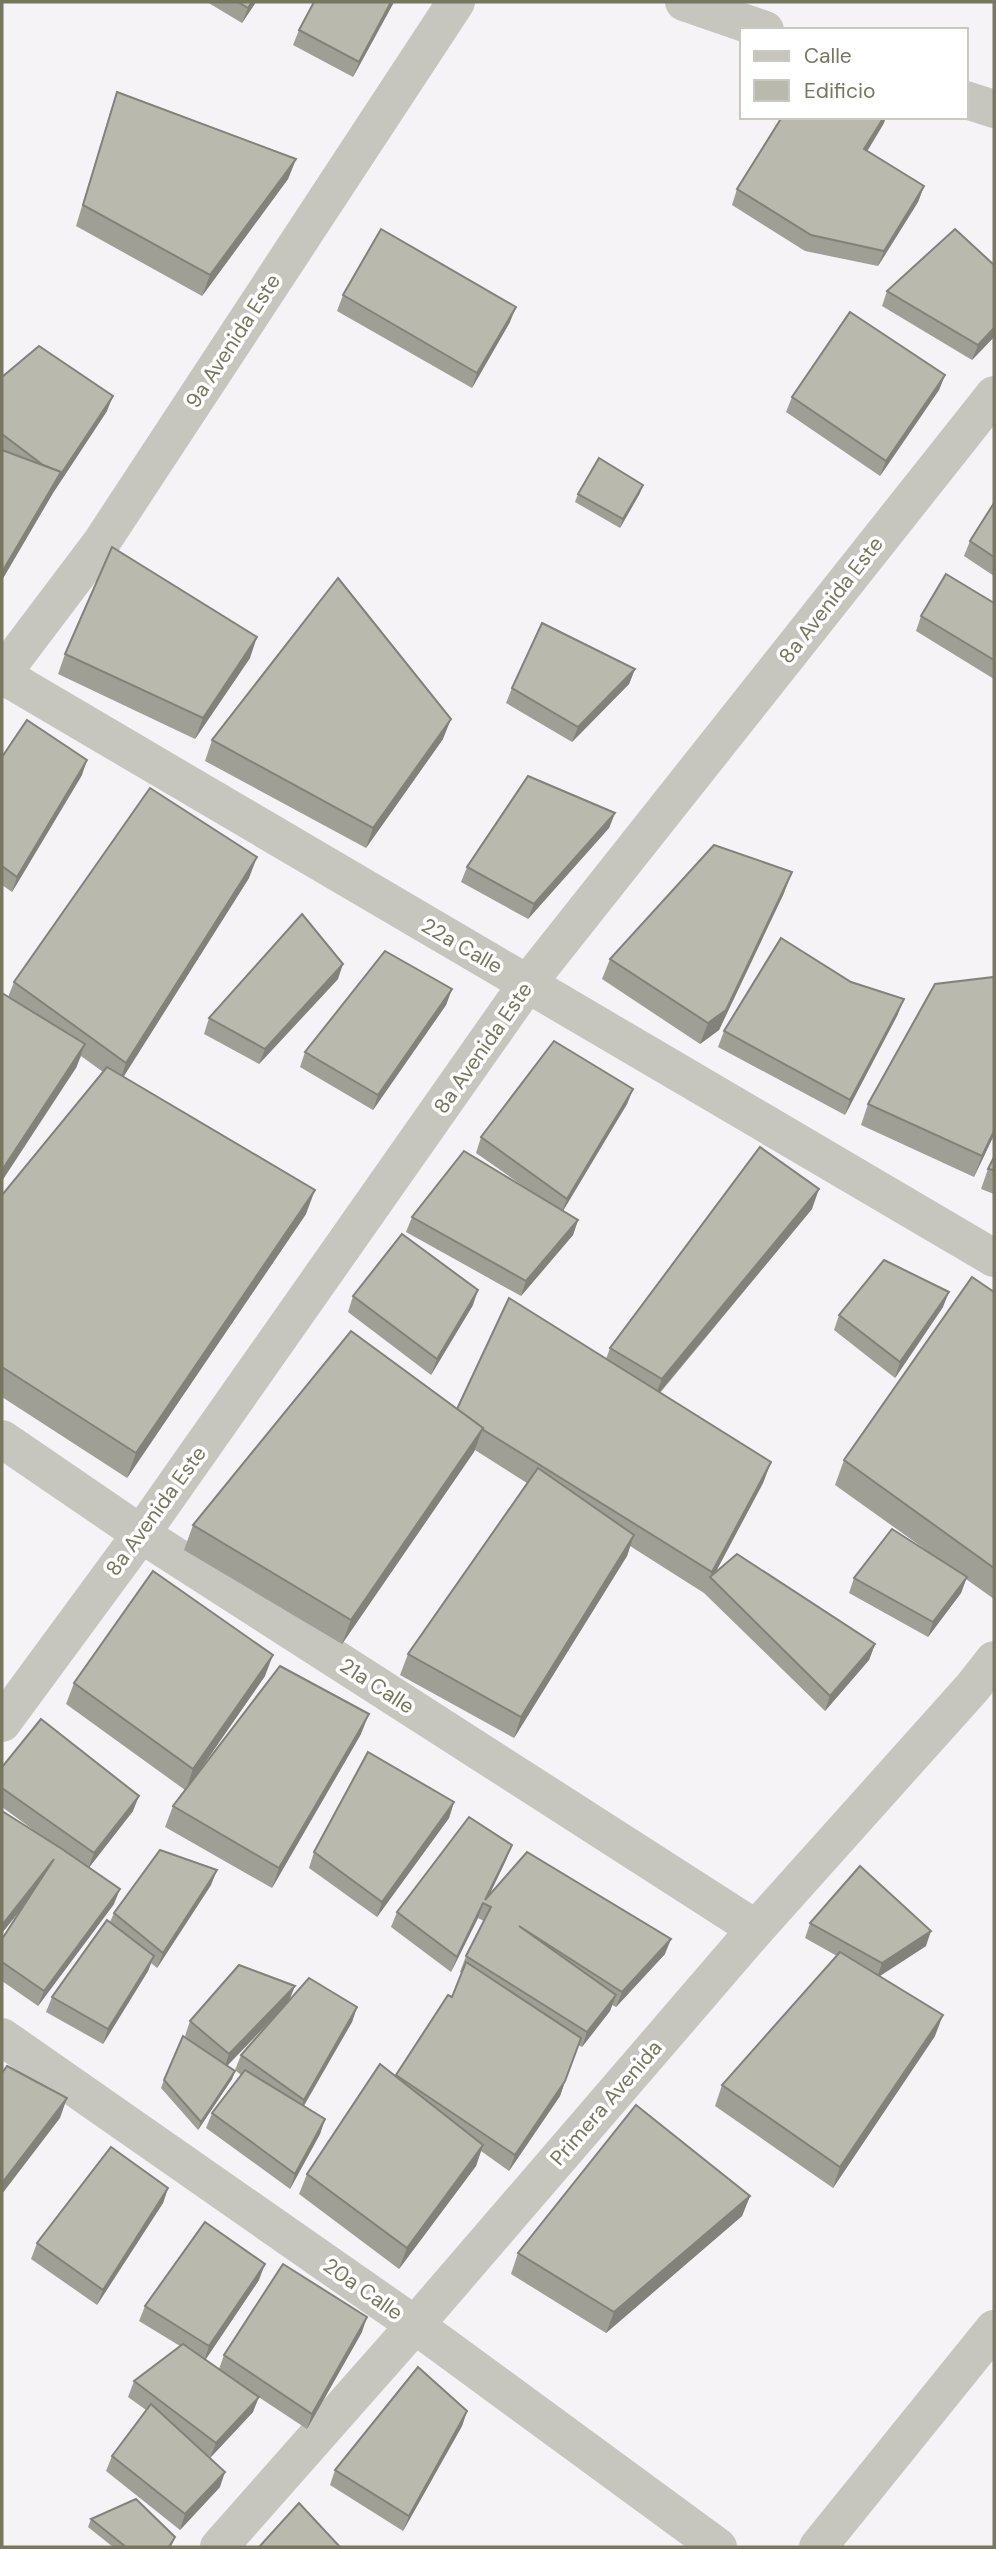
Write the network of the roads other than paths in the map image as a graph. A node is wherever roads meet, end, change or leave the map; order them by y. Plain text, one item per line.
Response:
1 (456, 2) edge
2 (684, 2) edge
3 (759, 28) edge
4 (968, 101) edge
5 (994, 110) edge
6 (994, 395) edge
7 (2, 675) edge
8 (527, 984) junction
9 (994, 1258) edge
10 (2, 1439) edge
11 (141, 1534) junction
12 (994, 1660) edge
13 (2, 1723) edge
14 (756, 1929) junction
15 (2, 2037) edge
16 (415, 2325) junction
17 (994, 2329) edge
18 (219, 2547) edge
19 (718, 2547) edge
20 (818, 2547) edge

1 - 7 street, 9a Avenida Este
2 - 3 street
4 - 5 street
6 - 8 street, 8a Avenida Este
7 - 8 street, 22a Calle
8 - 9 street, 22a Calle
8 - 11 street, 8a Avenida Este
10 - 11 street, 21a Calle
11 - 13 street, 8a Avenida Este
11 - 14 street, 21a Calle
12 - 14 street, Primera Avenida
14 - 16 street, Primera Avenida
15 - 16 street, 20a Calle
16 - 18 street, Primera Avenida
16 - 19 street, 20a Calle
17 - 20 street

